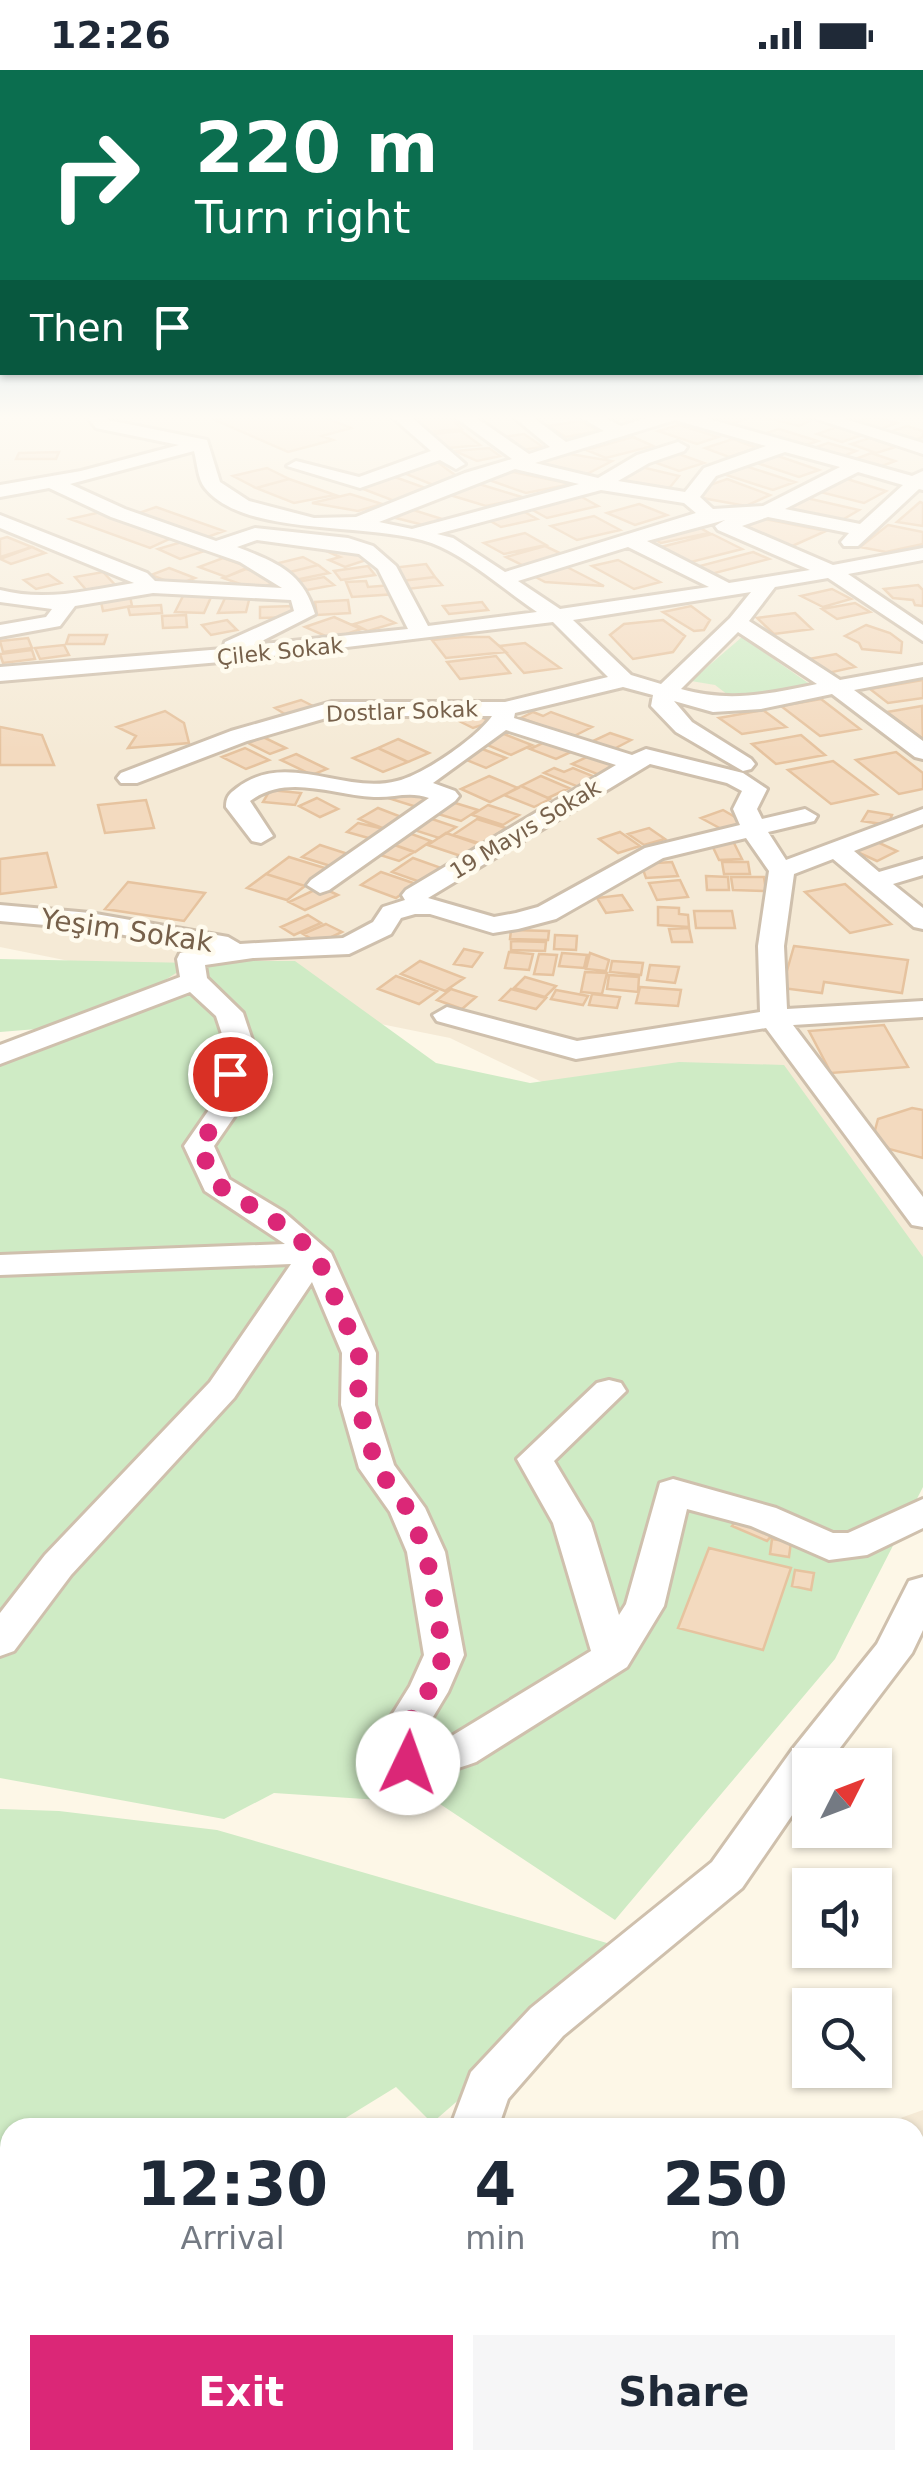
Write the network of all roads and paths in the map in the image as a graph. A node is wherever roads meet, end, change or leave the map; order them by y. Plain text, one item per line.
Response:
1 (15, 527) edge
2 (162, 527) edge
3 (382, 527) edge
4 (442, 527) edge
5 (669, 527) edge
6 (727, 527) edge
7 (847, 527) edge
8 (871, 527) edge
9 (866, 531) junction
10 (419, 533) junction
11 (488, 536) dead end
12 (628, 539) junction
13 (448, 544) junction
14 (218, 548) junction
15 (923, 554) edge
16 (378, 557) junction
17 (799, 558) junction
18 (832, 572) junction
19 (504, 579) junction
20 (768, 583) junction
21 (719, 584) junction
22 (150, 587) junction
23 (301, 594) junction
24 (0, 596) edge
25 (68, 601) junction
26 (666, 601) junction
27 (560, 618) junction
28 (914, 620) edge
29 (737, 622) junction
30 (0, 632) edge
31 (420, 633) junction
32 (923, 636) edge
33 (235, 657) junction
34 (923, 671) edge
35 (0, 674) edge
36 (623, 680) junction
37 (836, 687) junction
38 (664, 693) junction
39 (504, 716) junction
40 (923, 752) edge
41 (635, 763) junction
42 (743, 764) dead end
43 (129, 778) dead end
44 (411, 784) junction
45 (805, 816) dead end
46 (923, 816) edge
47 (756, 827) junction
48 (262, 836) dead end
49 (838, 851) junction
50 (923, 868) edge
51 (782, 870) junction
52 (875, 881) junction
53 (320, 884) dead end
54 (415, 895) dead end
55 (0, 913) edge
56 (923, 921) edge
57 (253, 950) junction
58 (194, 981) junction
59 (923, 1009) edge
60 (447, 1015) dead end
61 (776, 1018) junction
62 (0, 1056) edge
63 (923, 1218) edge
64 (315, 1252) junction
65 (0, 1265) edge
66 (609, 1391) dead end
67 (923, 1512) edge
68 (923, 1590) edge
69 (0, 1640) edge
70 (613, 1657) junction
71 (477, 2118) edge

1 - 22 street
2 - 14 street
3 - 10 street
4 - 10 street
5 - 12 street
6 - 17 street
7 - 9 street
8 - 9 street
9 - 17 street
10 - 13 street
11 - 13 street
12 - 19 street
12 - 21 street
13 - 16 street
13 - 19 street
14 - 16 street
14 - 23 street
15 - 18 street
16 - 31 street
17 - 18 street
17 - 21 street
18 - 20 street
18 - 28 street
19 - 27 street
20 - 26 street
20 - 29 street
21 - 26 street
22 - 23 street
22 - 25 street
23 - 33 street
24 - 25 street
25 - 30 street
26 - 27 street, Çilek Sokak
27 - 31 street, Çilek Sokak
27 - 36 street
28 - 32 street
29 - 37 street
29 - 38 street
31 - 33 street, Çilek Sokak
33 - 35 street, Çilek Sokak
34 - 37 street
36 - 38 street
36 - 39 street, Dostlar Sokak
37 - 38 street
37 - 40 street
38 - 42 street
39 - 41 street
39 - 43 street, Dostlar Sokak
39 - 44 street
41 - 47 street
41 - 54 street, 19 Mayıs Sokak
44 - 48 street
44 - 53 street
45 - 47 street
46 - 49 street
47 - 51 street
47 - 57 street
49 - 51 street
49 - 52 street
50 - 52 street
51 - 61 street
52 - 56 street
55 - 57 street, Yeşim Sokak
57 - 58 street
58 - 62 street
58 - 64 street
59 - 61 street
60 - 61 street
61 - 63 street
64 - 65 street
64 - 69 street
64 - 70 street
66 - 70 street
67 - 70 street
68 - 71 street

